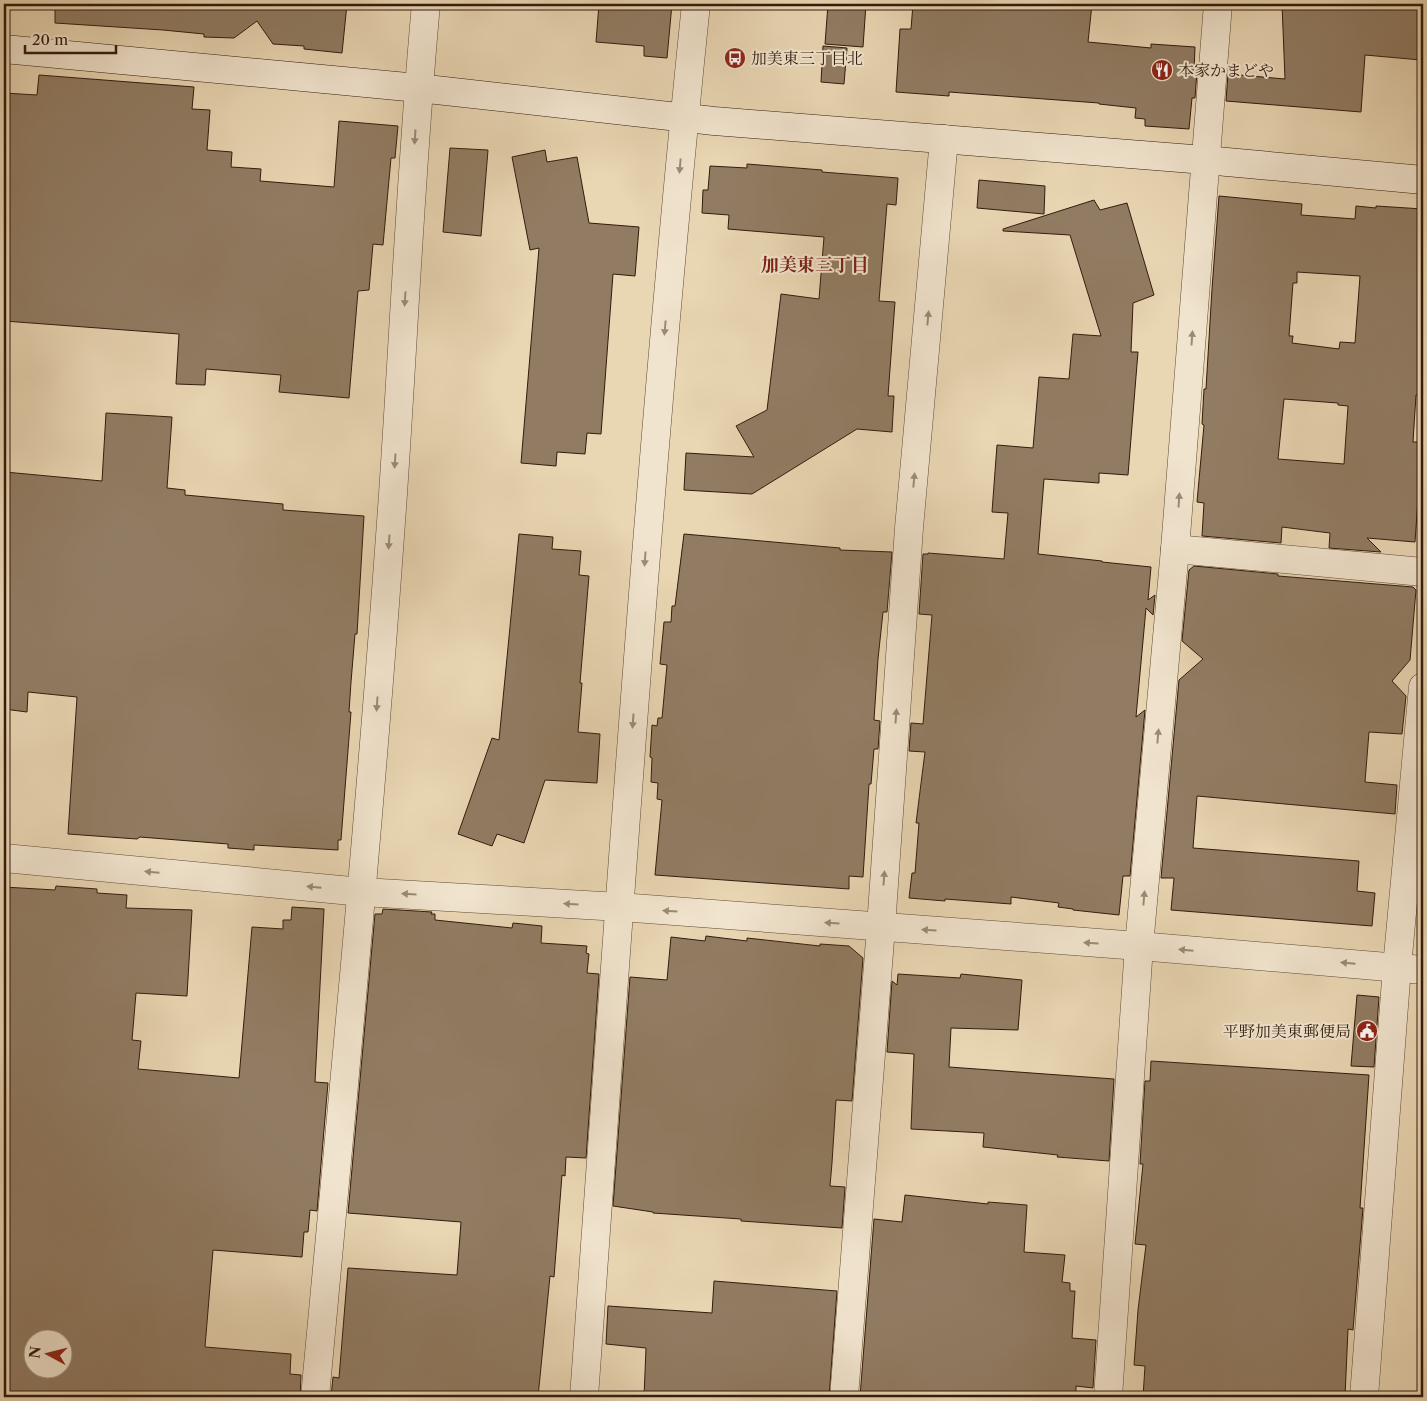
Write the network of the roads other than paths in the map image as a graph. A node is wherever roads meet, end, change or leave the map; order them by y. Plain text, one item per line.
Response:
1 (426, 4) edge
2 (696, 4) edge
3 (1218, 4) edge
4 (4, 49) edge
5 (418, 88) junction
6 (684, 117) junction
7 (944, 140) junction
8 (1205, 160) junction
9 (1423, 180) edge
10 (1175, 549) junction
11 (1423, 572) edge
12 (1423, 687) edge
13 (4, 858) edge
14 (362, 892) junction
15 (620, 907) junction
16 (881, 927) junction
17 (1139, 946) junction
18 (1410, 968) edge
19 (315, 1397) edge
20 (584, 1397) edge
21 (844, 1397) edge
22 (1108, 1397) edge
23 (1364, 1397) edge

1 - 5 street
2 - 6 street
3 - 8 street
4 - 5 street
5 - 6 street
5 -> 14 street
6 - 7 street
6 -> 15 street
7 - 8 street
16 -> 7 street
8 - 9 street
10 -> 8 street
10 - 11 street
17 -> 10 street
12 - 18 street
14 -> 13 street
15 -> 14 street
14 - 19 street
16 -> 15 street
15 - 20 street
17 -> 16 street
16 - 21 street
18 -> 17 street
17 - 22 street
18 - 23 street

